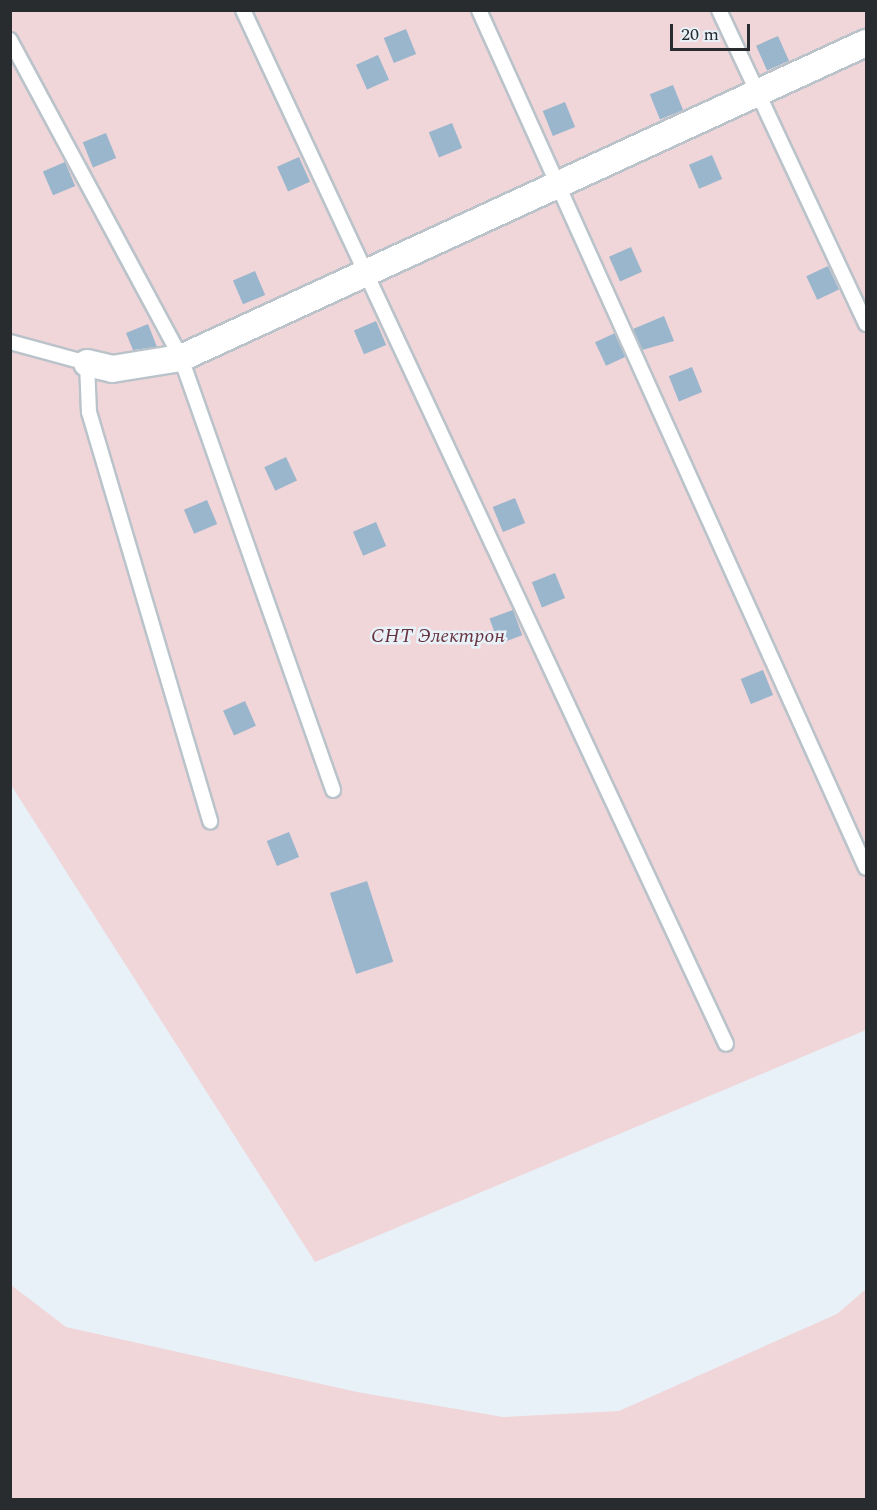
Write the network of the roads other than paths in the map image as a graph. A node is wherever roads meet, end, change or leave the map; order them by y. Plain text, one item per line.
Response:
1 (243, 10) edge
2 (479, 10) edge
3 (719, 10) edge
4 (10, 40) edge
5 (867, 43) edge
6 (759, 93) junction
7 (558, 185) junction
8 (364, 274) junction
9 (867, 324) edge
10 (10, 342) edge
11 (181, 358) junction
12 (87, 363) junction
13 (333, 790) dead end
14 (210, 820) dead end
15 (867, 868) edge
16 (726, 1044) dead end

1 - 8 lane
2 - 7 lane
3 - 6 lane
4 - 11 lane
5 - 6 street
6 - 7 street
6 - 9 lane
7 - 8 street
7 - 15 lane
8 - 11 street
8 - 16 lane
10 - 12 lane
11 - 12 street
11 - 13 lane
12 - 14 lane

